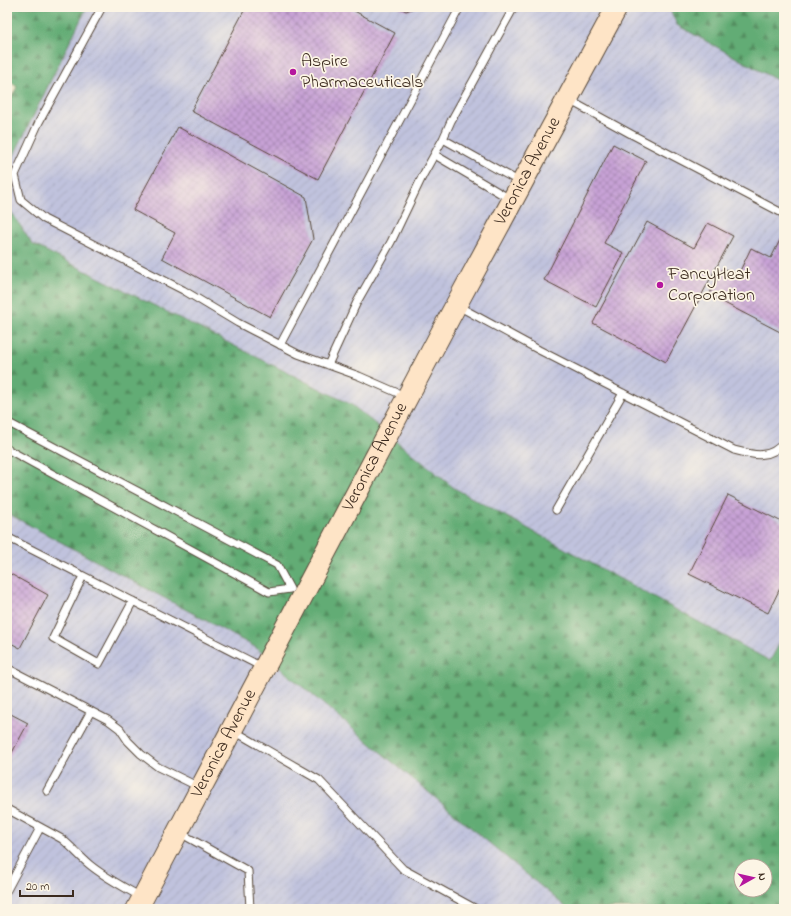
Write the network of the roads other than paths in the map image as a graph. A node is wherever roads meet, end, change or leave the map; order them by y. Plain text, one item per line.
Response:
1 (102, 7) edge
2 (460, 7) edge
3 (514, 7) edge
4 (617, 7) edge
5 (567, 98) junction
6 (443, 139) junction
7 (434, 155) junction
8 (517, 192) junction
9 (784, 214) edge
10 (456, 305) junction
11 (280, 345) junction
12 (328, 365) junction
13 (623, 393) junction
14 (407, 397) junction
15 (7, 422) edge
16 (784, 442) edge
17 (7, 449) edge
18 (556, 510) dead end
19 (7, 537) edge
20 (83, 576) junction
21 (296, 593) junction
22 (133, 601) junction
23 (7, 668) edge
24 (264, 668) junction
25 (91, 711) junction
26 (232, 730) junction
27 (201, 788) junction
28 (47, 791) dead end
29 (7, 809) edge
30 (40, 828) junction
31 (178, 832) junction
32 (7, 890) edge
33 (140, 903) edge
34 (250, 909) edge
35 (476, 909) edge

1 - 11 lane
2 - 11 lane
3 - 6 lane
4 - 5 street, Veronica Avenue
5 - 8 street, Veronica Avenue
5 - 9 lane
6 - 7 lane
6 - 8 lane
7 - 8 lane
7 - 12 lane
8 - 10 street, Veronica Avenue
10 - 13 lane
10 - 14 street, Veronica Avenue
11 - 12 lane
12 - 14 lane
13 - 16 lane
13 - 18 lane
14 - 21 street, Veronica Avenue
15 - 21 lane
17 - 21 lane
19 - 20 lane
20 - 22 lane
20 - 22 lane
21 - 24 street, Veronica Avenue
22 - 24 lane
23 - 25 lane
24 - 26 street, Veronica Avenue
25 - 27 lane
25 - 28 lane
26 - 27 street, Veronica Avenue
26 - 35 lane
27 - 31 street, Veronica Avenue
29 - 30 lane
30 - 32 lane
30 - 33 lane
31 - 33 street, Veronica Avenue
31 - 34 lane

